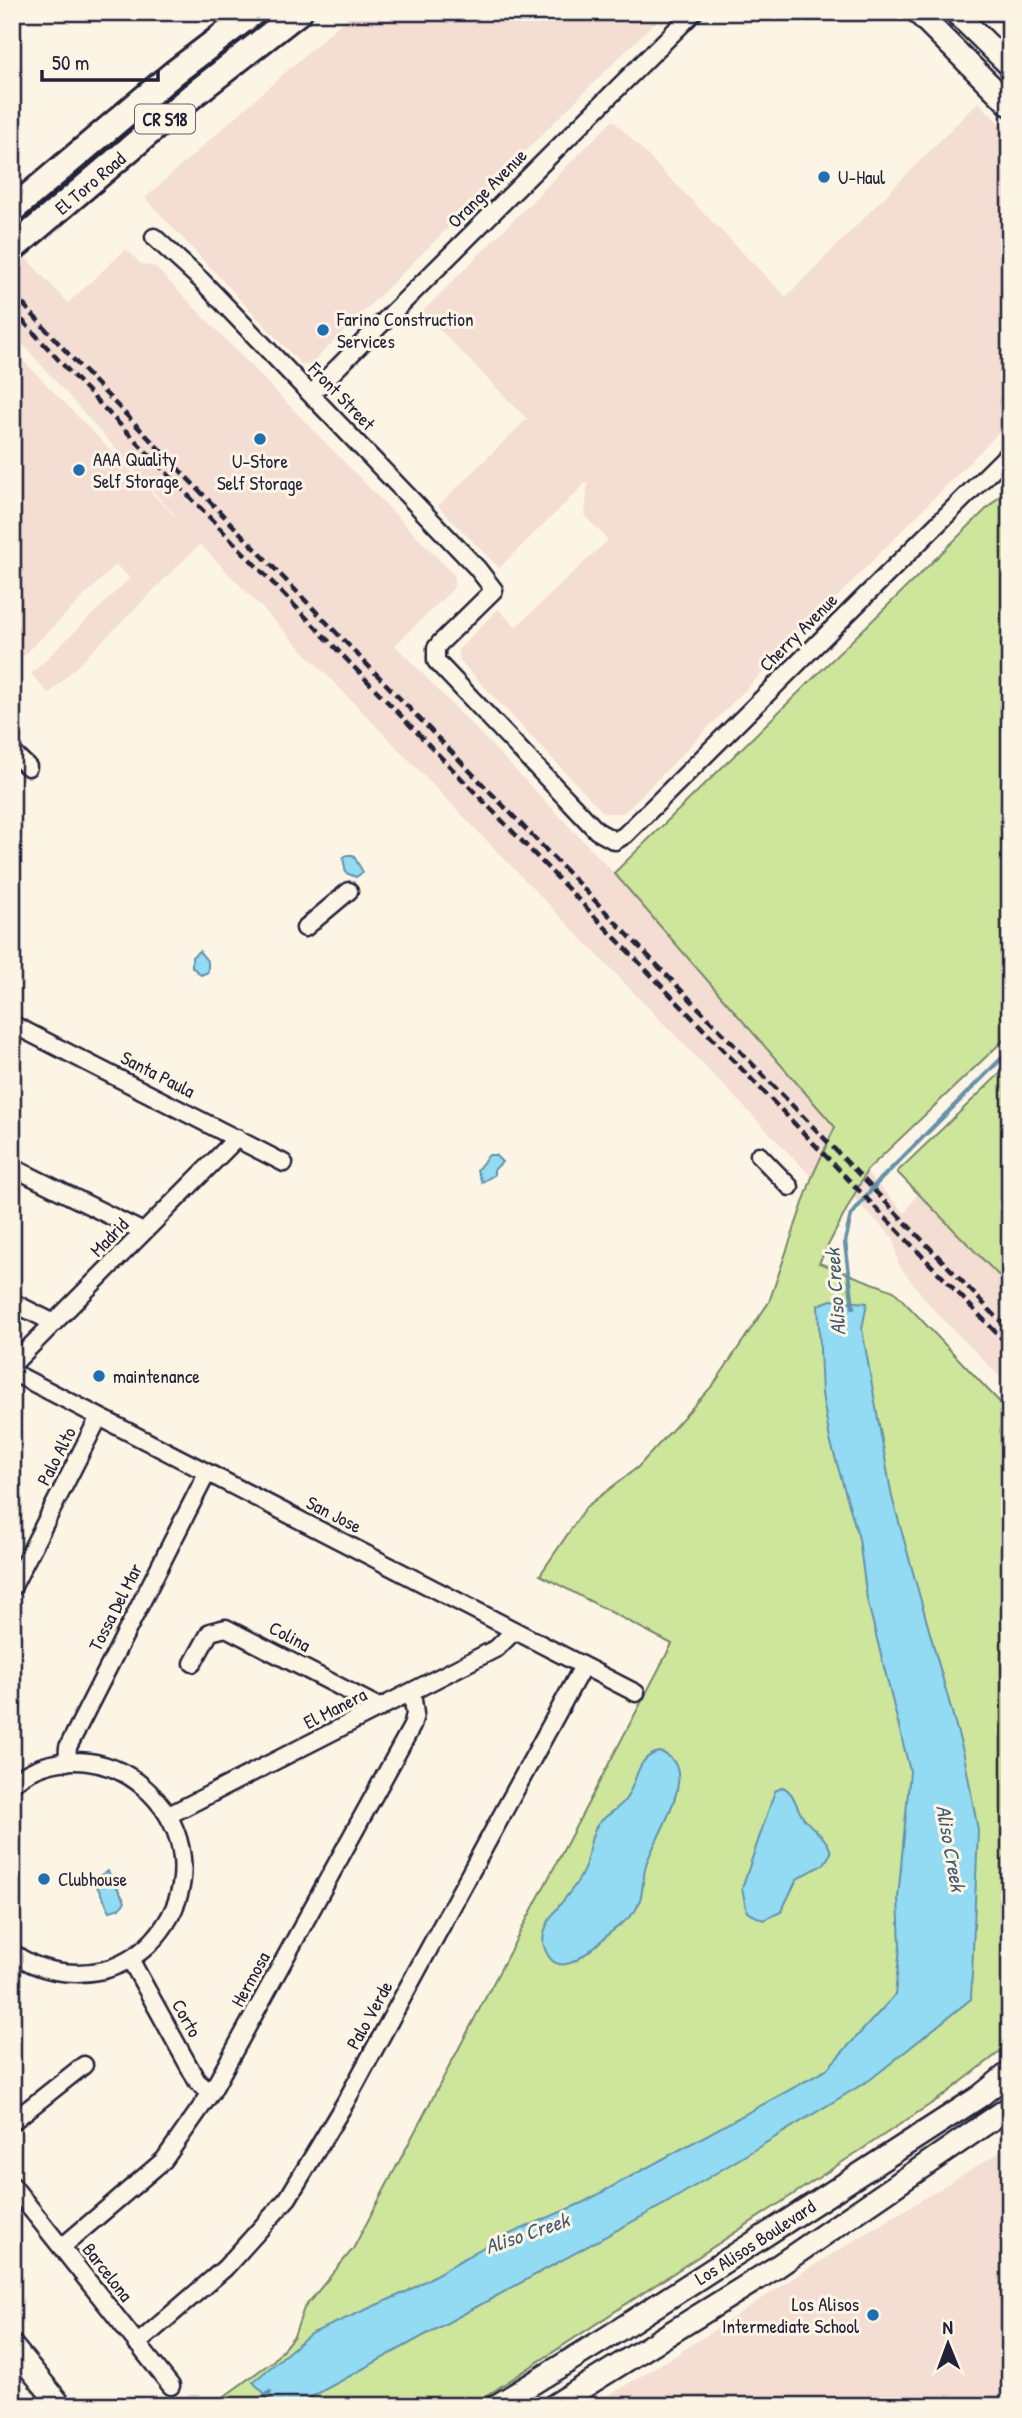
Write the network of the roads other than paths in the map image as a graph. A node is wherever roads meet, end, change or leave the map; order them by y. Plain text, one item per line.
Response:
1 (254, 12) edge
2 (299, 12) edge
3 (694, 12) edge
4 (917, 12) edge
5 (955, 12) edge
6 (1010, 66) edge
7 (1010, 105) edge
8 (13, 209) edge
9 (153, 237) dead end
10 (12, 249) edge
11 (311, 394) junction
12 (1010, 452) edge
13 (435, 654) joint
14 (349, 891) dead end
15 (305, 928) dead end
16 (12, 1024) edge
17 (237, 1138) junction
18 (759, 1154) dead end
19 (284, 1163) dead end
20 (12, 1167) edge
21 (790, 1187) dead end
22 (143, 1232) junction
23 (12, 1303) edge
24 (54, 1324) junction
25 (12, 1365) edge
26 (12, 1372) edge
27 (99, 1417) junction
28 (207, 1473) junction
29 (12, 1588) edge
30 (514, 1631) junction
31 (193, 1663) dead end
32 (583, 1666) junction
33 (412, 1693) junction
34 (636, 1693) dead end
35 (381, 1708) junction
36 (67, 1762) junction
37 (12, 1783) edge
38 (169, 1815) junction
39 (12, 1952) edge
40 (130, 1959) junction
41 (84, 2065) dead end
42 (1010, 2072) edge
43 (211, 2093) junction
44 (1010, 2107) edge
45 (12, 2122) edge
46 (12, 2185) edge
47 (62, 2247) junction
48 (137, 2344) junction
49 (12, 2346) edge
50 (171, 2386) dead end
51 (61, 2406) edge
52 (496, 2406) edge
53 (553, 2406) edge

1 - 8 main road, El Toro Road / CR S18
2 - 10 main road, El Toro Road / CR S18
3 - 11 street, Orange Avenue
4 - 7 main road
5 - 6 main road
9 - 11 street, Front Street
11 - 13 street, Front Street
12 - 13 street, Cherry Avenue
14 - 15 street
16 - 17 street, Santa Paula
17 - 19 street, Santa Paula
17 - 22 street, Madrid
18 - 21 street
20 - 22 street
22 - 24 street, Madrid
23 - 24 street
24 - 25 street, Madrid
26 - 27 street, San Jose
27 - 28 street, San Jose
27 - 29 street, Palo Alto
28 - 30 street, San Jose
28 - 36 street, Tossa Del Mar
30 - 32 street, San Jose
30 - 33 street, El Manera
31 - 35 street, Colina
32 - 34 street, San Jose
32 - 48 street, Palo Verde
33 - 35 street, El Manera
33 - 43 street, Hermosa
35 - 38 street, El Manera
36 - 37 street
36 - 38 street
38 - 40 street
39 - 40 street
40 - 43 street, Corto
41 - 45 street
42 - 52 main road, Los Alisos Boulevard
43 - 47 street, Hermosa
44 - 53 main road, Los Alisos Boulevard
46 - 47 street, Barcelona
47 - 48 street, Barcelona
48 - 50 street, Barcelona
49 - 51 main road

